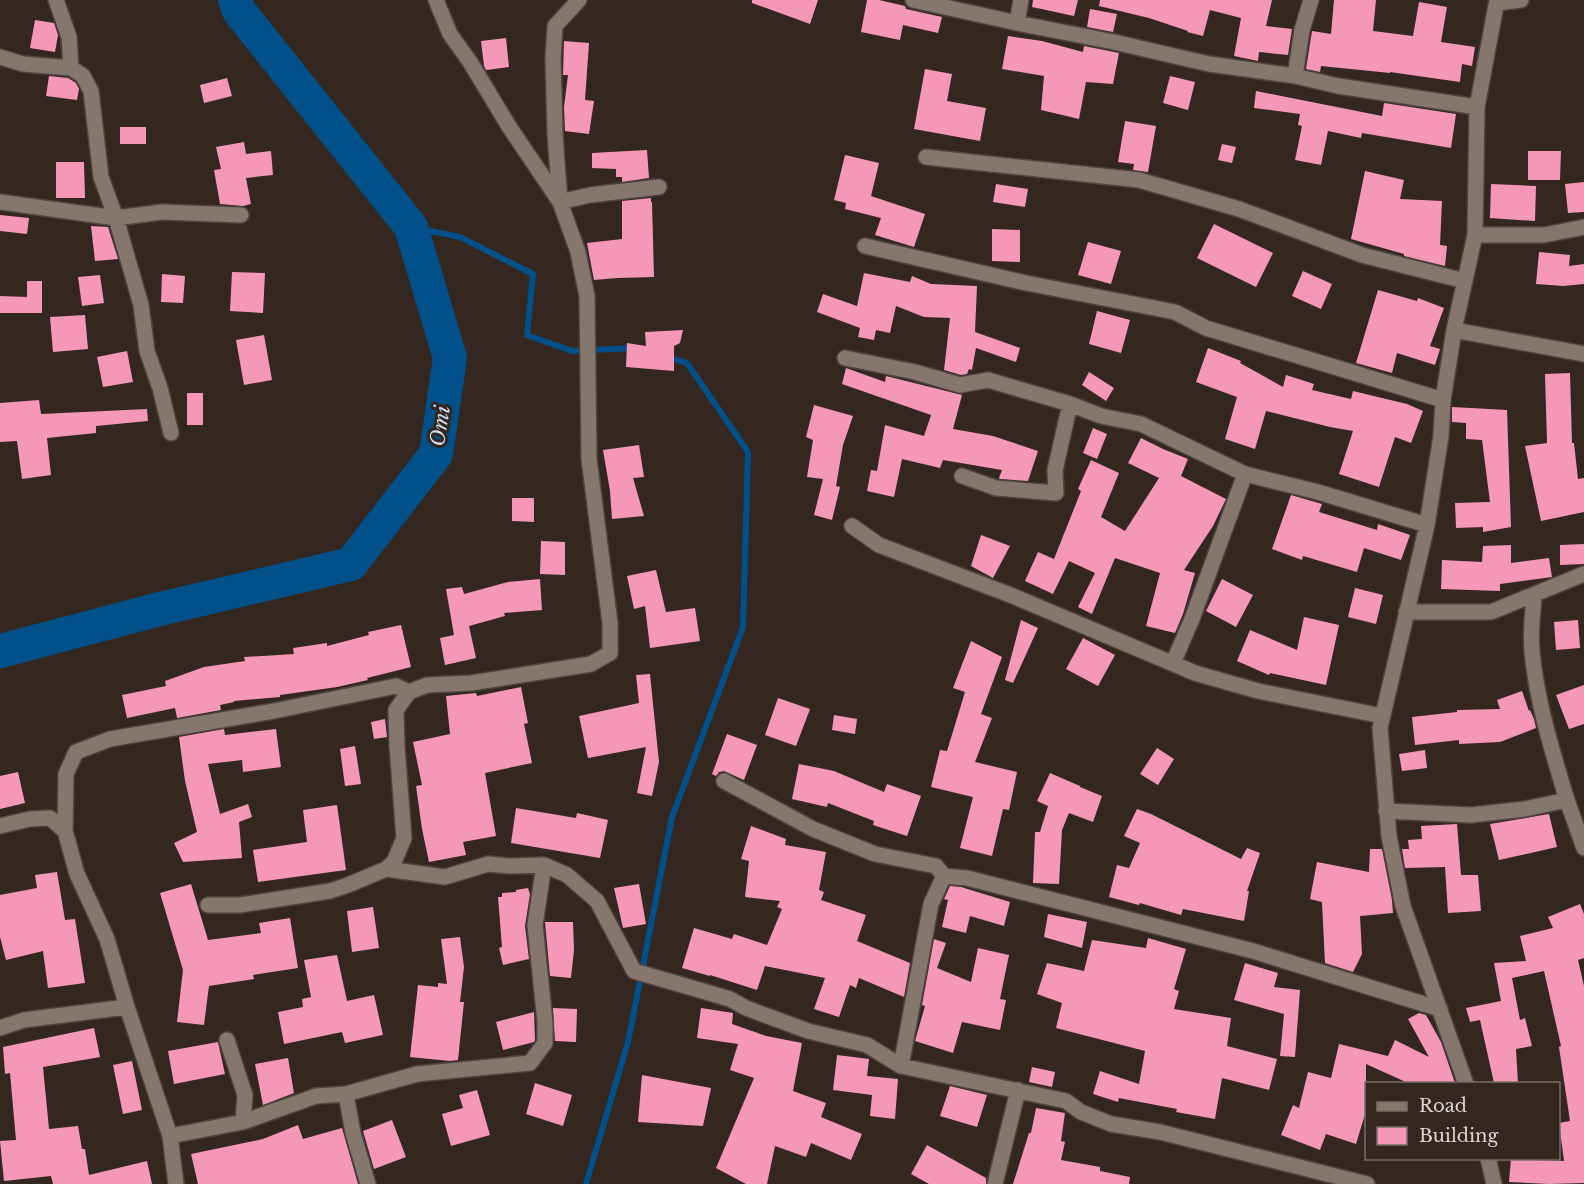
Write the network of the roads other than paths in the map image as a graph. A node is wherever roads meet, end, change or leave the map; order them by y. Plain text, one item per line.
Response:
1 (56, 0) edge
2 (436, 0) edge
3 (579, 0) edge
4 (913, 0) edge
5 (1021, 0) edge
6 (1311, 0) edge
7 (1521, 0) edge
8 (1497, 2) edge
9 (1017, 23) junction
10 (0, 57) edge
11 (71, 68) junction
12 (1295, 76) junction
13 (1477, 107) junction
14 (926, 157) dead end
15 (659, 187) dead end
16 (0, 202) edge
17 (561, 202) junction
18 (241, 215) dead end
19 (116, 218) junction
20 (1584, 227) edge
21 (1475, 235) junction
22 (865, 246) dead end
23 (1465, 281) junction
24 (1454, 330) junction
25 (1584, 354) edge
26 (845, 358) dead end
27 (1443, 400) junction
28 (1070, 404) junction
29 (171, 433) dead end
30 (1245, 474) junction
31 (962, 477) dead end
32 (852, 525) dead end
33 (1427, 525) junction
34 (1584, 574) edge
35 (1534, 596) junction
36 (1406, 612) junction
37 (1173, 663) junction
38 (402, 689) junction
39 (1382, 716) junction
40 (724, 781) dead end
41 (1567, 800) junction
42 (1386, 811) junction
43 (0, 826) edge
44 (65, 831) junction
45 (1584, 848) edge
46 (544, 865) junction
47 (386, 869) junction
48 (944, 876) junction
49 (208, 905) dead end
50 (128, 1006) junction
51 (1440, 1009) junction
52 (0, 1028) edge
53 (227, 1040) dead end
54 (901, 1066) junction
55 (1466, 1082) edge
56 (1017, 1090) junction
57 (346, 1094) junction
58 (243, 1122) junction
59 (170, 1136) junction
60 (1488, 1160) edge
61 (176, 1184) edge
62 (368, 1184) edge
63 (995, 1184) edge
64 (1367, 1184) edge
65 (1494, 1184) edge

1 - 11 street
2 - 17 street
3 - 17 street
4 - 9 street
5 - 9 street
6 - 12 street
7 - 8 street
8 - 13 street
9 - 12 street
10 - 11 street
11 - 19 street
12 - 13 street
13 - 21 street
14 - 23 street
15 - 17 street
16 - 19 street
17 - 38 street
18 - 19 street
19 - 29 street
20 - 21 street
21 - 23 street
22 - 27 street
23 - 24 street
24 - 25 street
24 - 27 street
26 - 28 street
27 - 33 street
28 - 30 street
28 - 31 street
30 - 33 street
30 - 37 street
32 - 37 street
33 - 36 street
34 - 35 street
35 - 36 street
35 - 41 street
36 - 39 street
37 - 39 street
38 - 44 street
38 - 47 street
39 - 42 street
40 - 48 street
41 - 42 street
41 - 45 street
42 - 51 street
43 - 44 street
44 - 50 street
46 - 47 street
46 - 54 street
46 - 57 street
47 - 49 street
48 - 51 street
48 - 54 street
50 - 52 street
50 - 59 street
51 - 55 street
53 - 58 street
54 - 56 street
56 - 63 street
56 - 64 street
57 - 58 street
57 - 62 street
58 - 59 street
59 - 61 street
60 - 65 street

